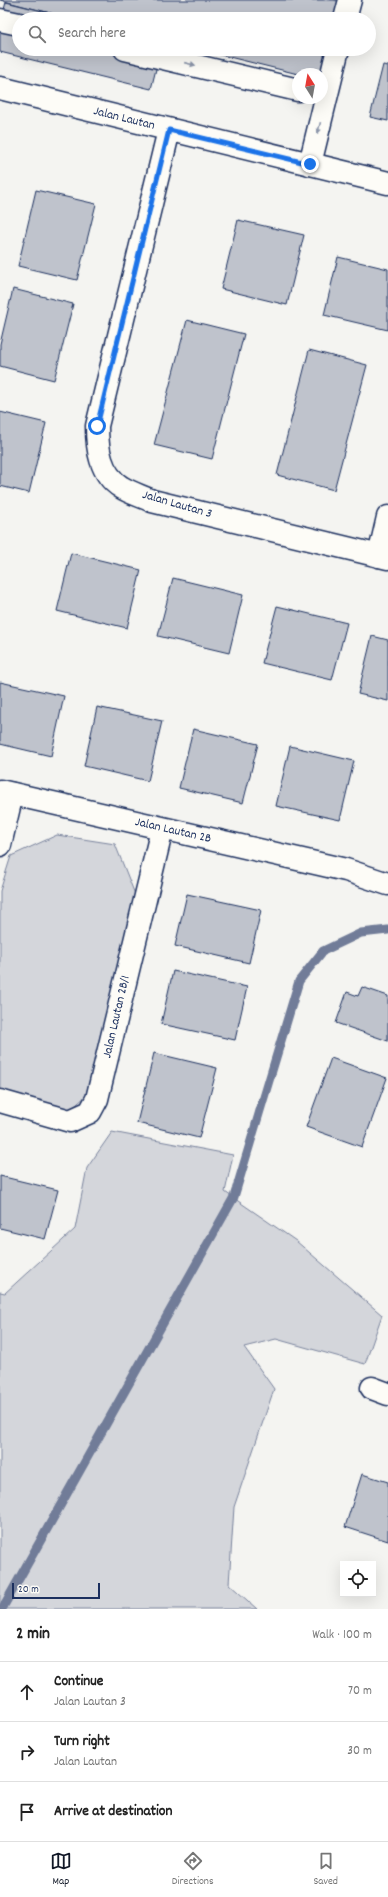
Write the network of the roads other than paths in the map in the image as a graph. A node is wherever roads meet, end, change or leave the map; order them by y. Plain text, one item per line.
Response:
1 (350, 0) edge
2 (347, 12) edge
3 (0, 20) edge
4 (12, 23) edge
5 (155, 56) edge
6 (336, 56) edge
7 (328, 83) edge
8 (0, 88) edge
9 (292, 89) edge
10 (322, 104) edge
11 (169, 130) junction
12 (310, 164) junction
13 (388, 183) edge
14 (388, 517) edge
15 (384, 557) edge
16 (6, 793) edge
17 (162, 829) junction
18 (0, 845) edge
19 (388, 884) edge
20 (0, 1101) edge

1 - 2 street
3 - 4 street
5 -> 9 street
6 - 7 street
8 - 11 street, Jalan Lautan
10 -> 12 street
11 - 12 street, Jalan Lautan
11 - 15 street, Jalan Lautan 3
12 - 13 street, Jalan Lautan
14 - 15 street
16 - 17 street, Jalan Lautan 2B
16 - 18 street
17 - 19 street, Jalan Lautan 2B
17 - 20 street, Jalan Lautan 2B/1

